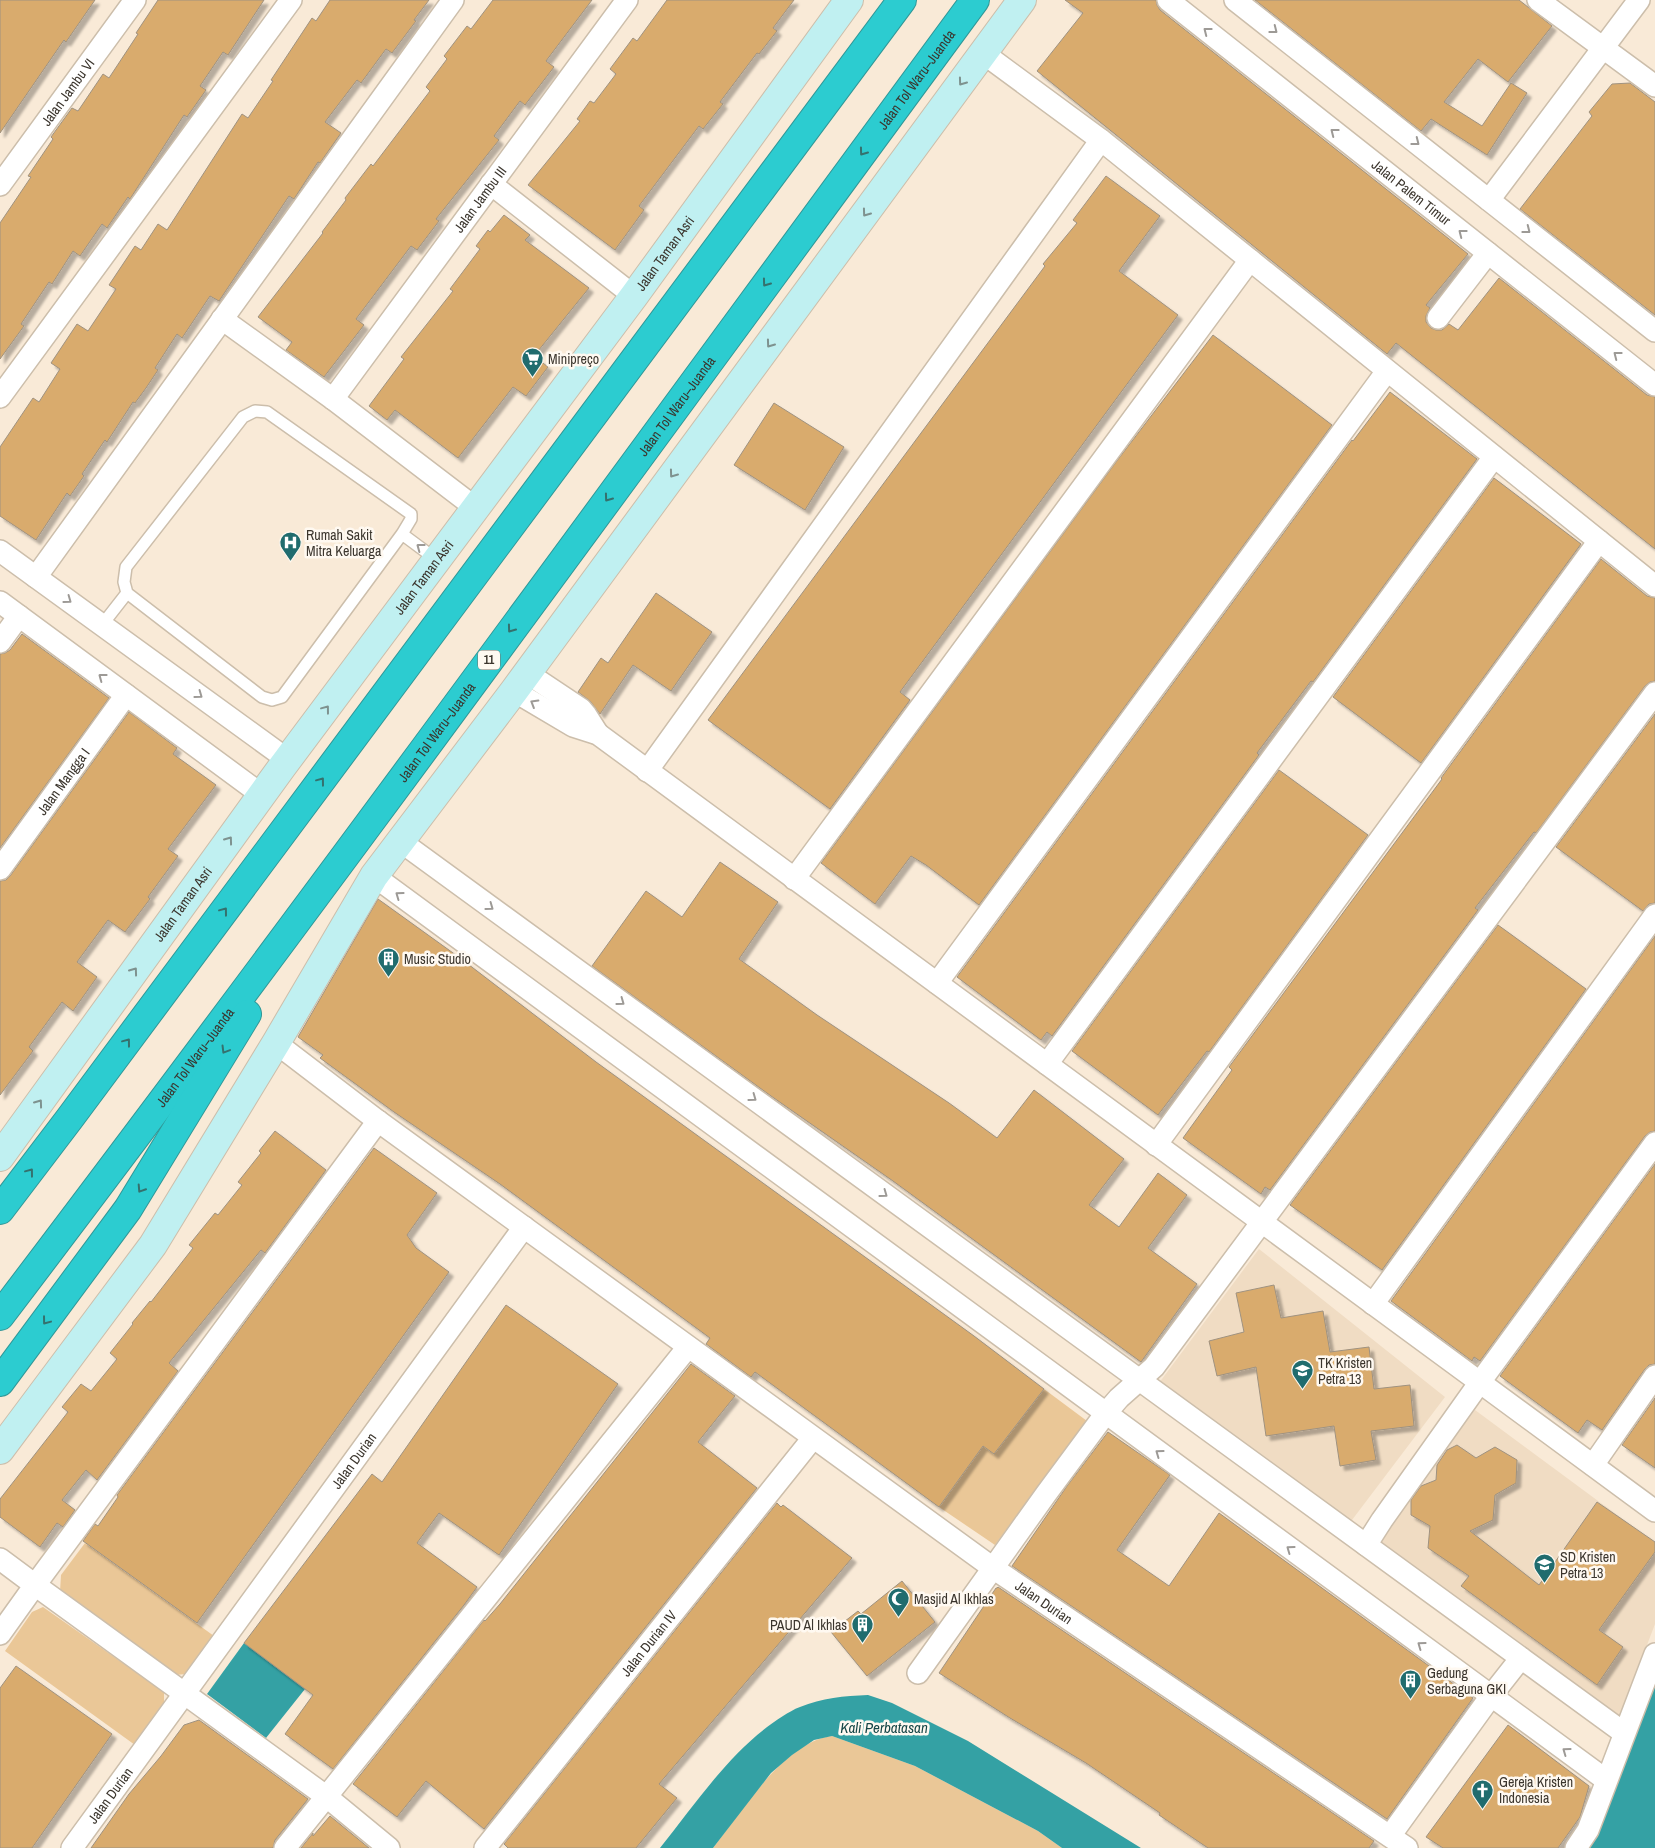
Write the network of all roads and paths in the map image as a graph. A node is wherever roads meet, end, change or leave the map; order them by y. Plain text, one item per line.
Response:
1 (135, 0) edge
2 (291, 0) edge
3 (454, 0) edge
4 (627, 0) edge
5 (850, 0) edge
6 (902, 0) edge
7 (974, 0) edge
8 (1022, 0) edge
9 (1168, 0) edge
10 (1236, 0) edge
11 (1538, 0) edge
12 (1639, 0) edge
13 (1603, 48) junction
14 (983, 53) junction
15 (1655, 86) edge
16 (1100, 140) junction
17 (491, 184) junction
18 (0, 185) edge
19 (1489, 200) junction
20 (1488, 253) junction
21 (1250, 260) junction
22 (634, 296) junction
23 (1438, 318) dead end
24 (222, 319) junction
25 (1655, 331) edge
26 (1387, 371) junction
27 (1655, 386) edge
28 (0, 397) edge
29 (333, 400) junction
30 (1494, 457) junction
31 (477, 509) junction
32 (402, 534) junction
33 (1599, 541) junction
34 (0, 551) edge
35 (437, 561) junction
36 (36, 577) junction
37 (1655, 586) edge
38 (127, 593) junction
39 (0, 602) edge
40 (19, 616) junction
41 (102, 625) junction
42 (0, 642) edge
43 (521, 682) junction
44 (1655, 693) edge
45 (126, 695) junction
46 (288, 760) junction
47 (647, 771) junction
48 (262, 795) junction
49 (400, 841) junction
50 (0, 869) edge
51 (332, 874) junction
52 (374, 876) junction
53 (794, 879) junction
54 (1655, 915) edge
55 (937, 983) junction
56 (276, 1043) junction
57 (1047, 1064) junction
58 (378, 1120) junction
59 (1655, 1143) edge
60 (1156, 1145) junction
61 (0, 1157) edge
62 (0, 1210) edge
63 (1262, 1222) junction
64 (524, 1228) junction
65 (1373, 1304) junction
66 (0, 1316) edge
67 (688, 1348) junction
68 (1655, 1376) edge
69 (1140, 1380) junction
70 (0, 1382) edge
71 (1480, 1382) junction
72 (1106, 1413) junction
73 (812, 1438) junction
74 (0, 1450) edge
75 (1593, 1465) junction
76 (1655, 1511) edge
77 (1366, 1545) junction
78 (0, 1559) edge
79 (992, 1568) junction
80 (35, 1585) junction
81 (0, 1634) edge
82 (1655, 1654) edge
83 (1521, 1658) junction
84 (918, 1673) dead end
85 (184, 1694) junction
86 (1491, 1696) junction
87 (1624, 1733) junction
88 (1606, 1780) junction
89 (327, 1797) junction
90 (1390, 1836) junction
91 (72, 1848) edge
92 (285, 1848) edge
93 (389, 1848) edge
94 (485, 1848) edge
95 (1407, 1848) edge
96 (1576, 1848) edge

1 - 18 street, Jalan Jambu VI
2 - 28 street
3 - 24 street
4 - 17 street, Jalan Jambu III
5 - 22 main road, Jalan Taman Asri
62 -> 6 highway
7 -> 51 highway, Jalan Tol Waru–Juanda / 11
8 - 14 main road
20 -> 9 street, Jalan Palem Timur
10 -> 19 street
11 - 13 street
12 - 13 street
13 - 15 street
13 - 19 street
14 - 16 street
14 -> 43 main road
16 - 21 street
16 - 47 street
17 - 22 street
17 - 29 street, Jalan Jambu III
19 -> 25 street
20 - 23 street
27 -> 20 street, Jalan Palem Timur
21 - 26 street
21 - 53 street
22 - 31 main road, Jalan Taman Asri
24 - 29 street
24 - 36 street
26 - 30 street
26 - 55 street
29 - 31 street
30 - 33 street
30 - 57 street
31 - 35 main road, Jalan Taman Asri
35 -> 32 lane
32 - 38 lane
32 - 38 lane
33 - 37 street
33 - 60 street
34 - 36 street
46 -> 35 main road, Jalan Taman Asri
36 -> 41 street
38 - 41 lane
39 - 40 street
40 - 42 street
45 -> 40 street
41 -> 46 street
43 - 47 street
43 - 49 main road
44 - 63 street
45 - 48 street
45 - 50 street, Jalan Mangga I
46 - 48 main road, Jalan Taman Asri
47 - 53 street
61 -> 48 main road, Jalan Taman Asri
49 - 52 main road
49 -> 69 street
51 - 66 highway, Jalan Tol Waru–Juanda / 11
51 -> 70 highway
52 - 56 main road
72 -> 52 street
53 - 55 street
54 - 65 street
55 - 57 street
56 - 58 street, Jalan Durian
56 - 74 main road
57 - 60 street
58 - 64 street, Jalan Durian
58 - 80 street
59 - 71 street
60 - 63 street
63 - 65 street
63 - 69 street
64 - 67 street, Jalan Durian
64 - 85 street, Jalan Durian
65 - 71 street
67 - 73 street, Jalan Durian
67 - 89 street
68 - 75 street
69 - 72 street
69 - 77 street
71 - 75 street
71 - 77 street
72 - 79 street
86 -> 72 street
73 - 79 street, Jalan Durian
73 - 94 street, Jalan Durian IV
75 - 76 street
77 - 83 street
78 - 80 street
79 - 84 street
79 - 90 street, Jalan Durian
80 - 81 street
80 - 85 street
82 - 87 street
83 - 86 street
83 - 87 street
85 - 89 street
85 - 91 street, Jalan Durian
88 -> 86 street
86 - 90 street
87 - 88 street
88 - 96 street
89 - 92 street
89 - 93 street
90 - 95 street, Jalan Durian

